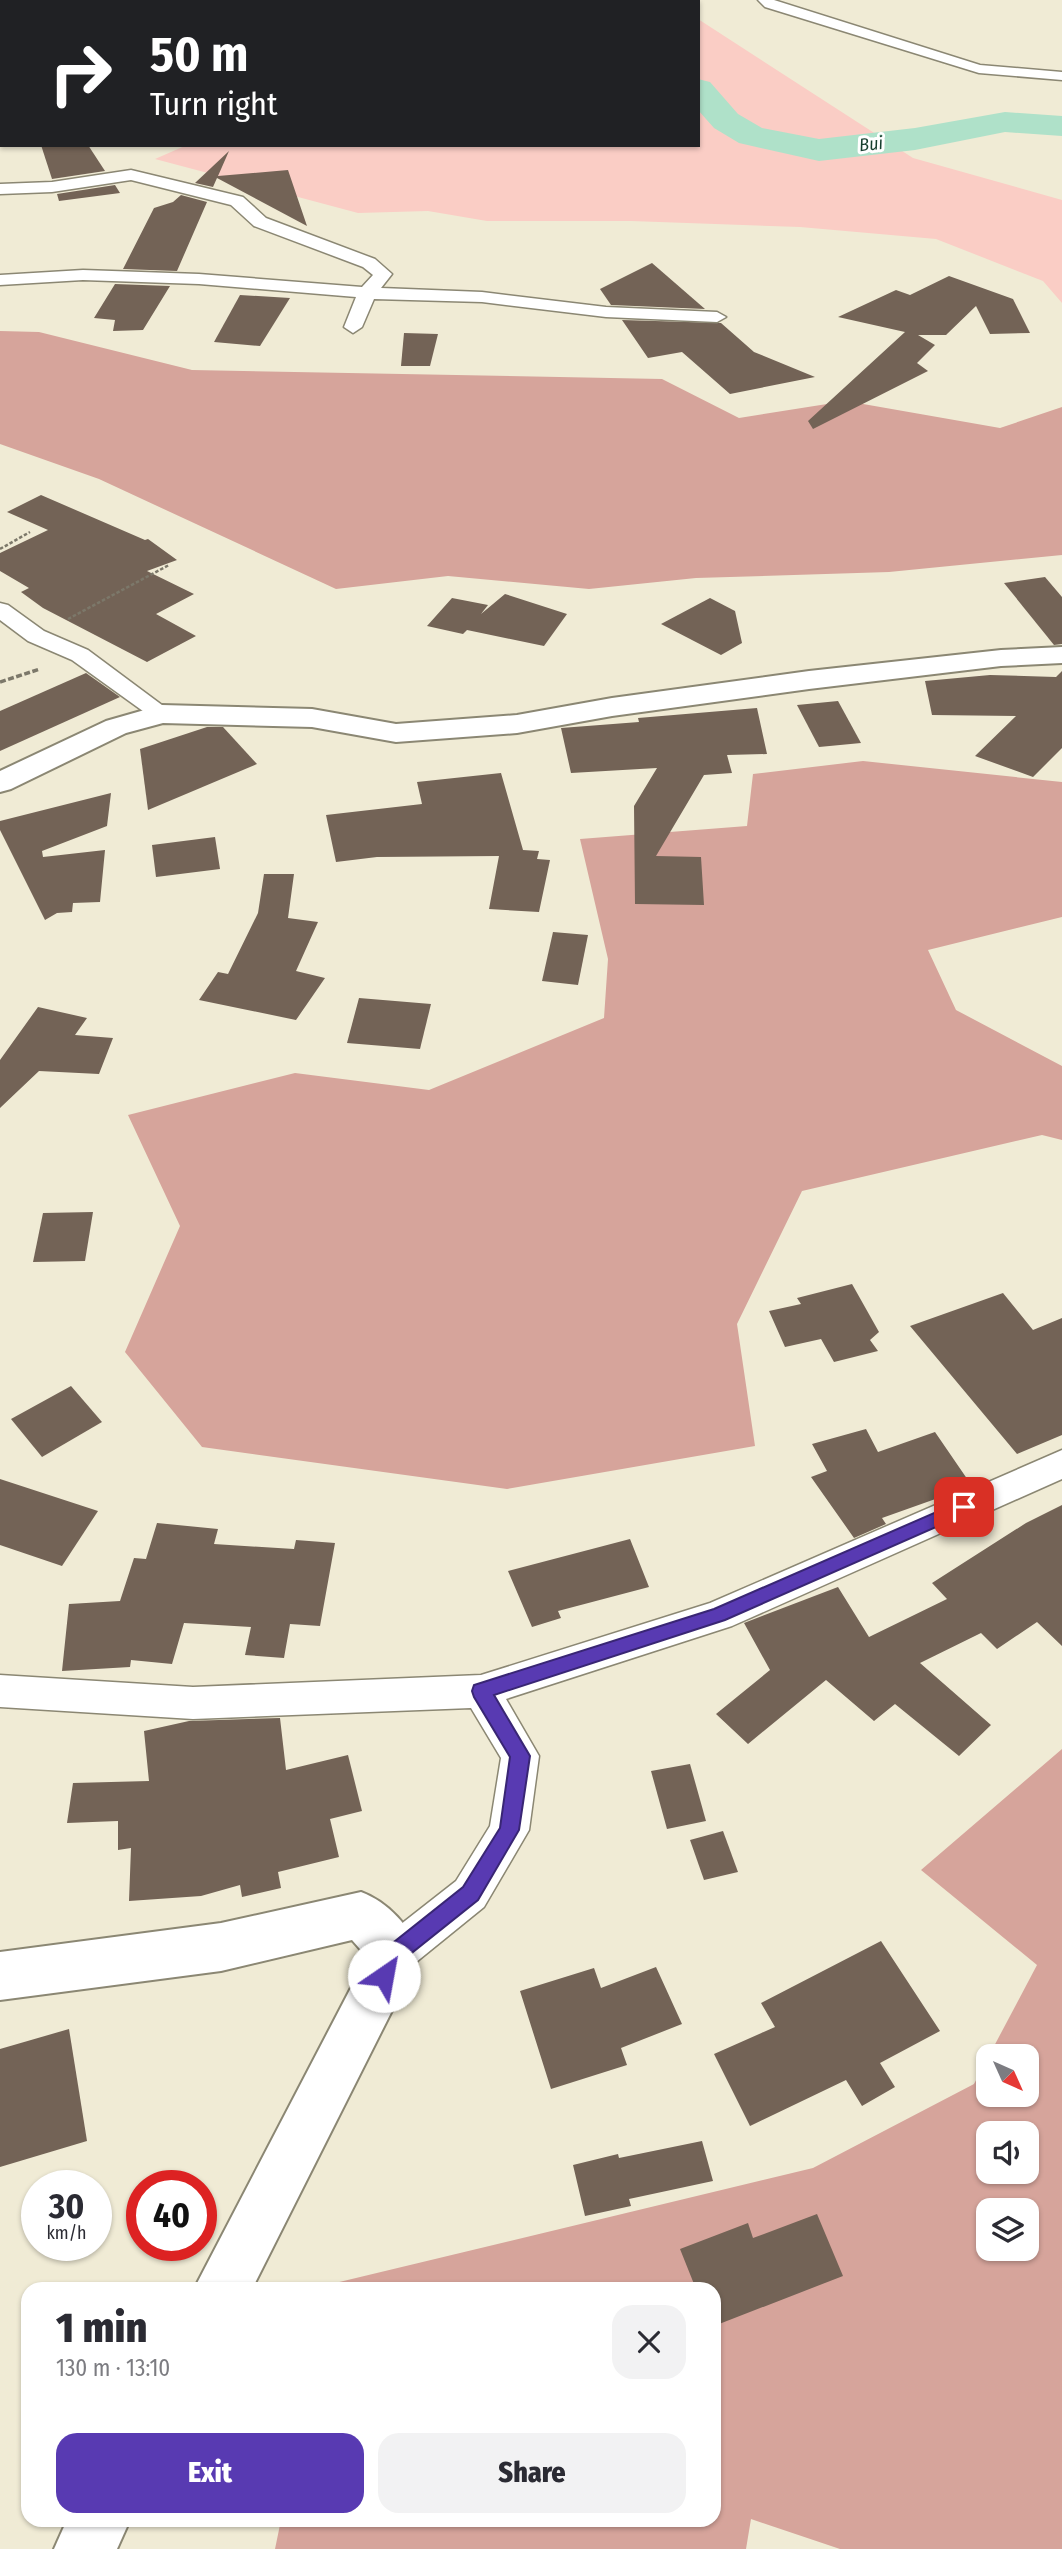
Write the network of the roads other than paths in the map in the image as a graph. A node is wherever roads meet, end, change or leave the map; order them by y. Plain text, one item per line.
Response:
1 (765, 0) edge
2 (1062, 76) edge
3 (0, 189) edge
4 (0, 280) edge
5 (367, 293) junction
6 (717, 317) dead end
7 (353, 327) dead end
8 (0, 610) edge
9 (1062, 655) edge
10 (162, 714) junction
11 (0, 783) edge
12 (1062, 1464) edge
13 (0, 1691) edge
14 (481, 1691) junction
15 (396, 1953) junction
16 (0, 1976) edge
17 (226, 2282) edge
18 (96, 2527) edge
19 (85, 2549) edge

1 - 2 street
3 - 5 street
4 - 5 street
5 - 6 street
5 - 7 street
8 - 10 street
9 - 10 street
10 - 11 street
12 - 14 street
13 - 14 street
14 - 15 street
15 - 16 street
15 - 17 street
18 - 19 street

